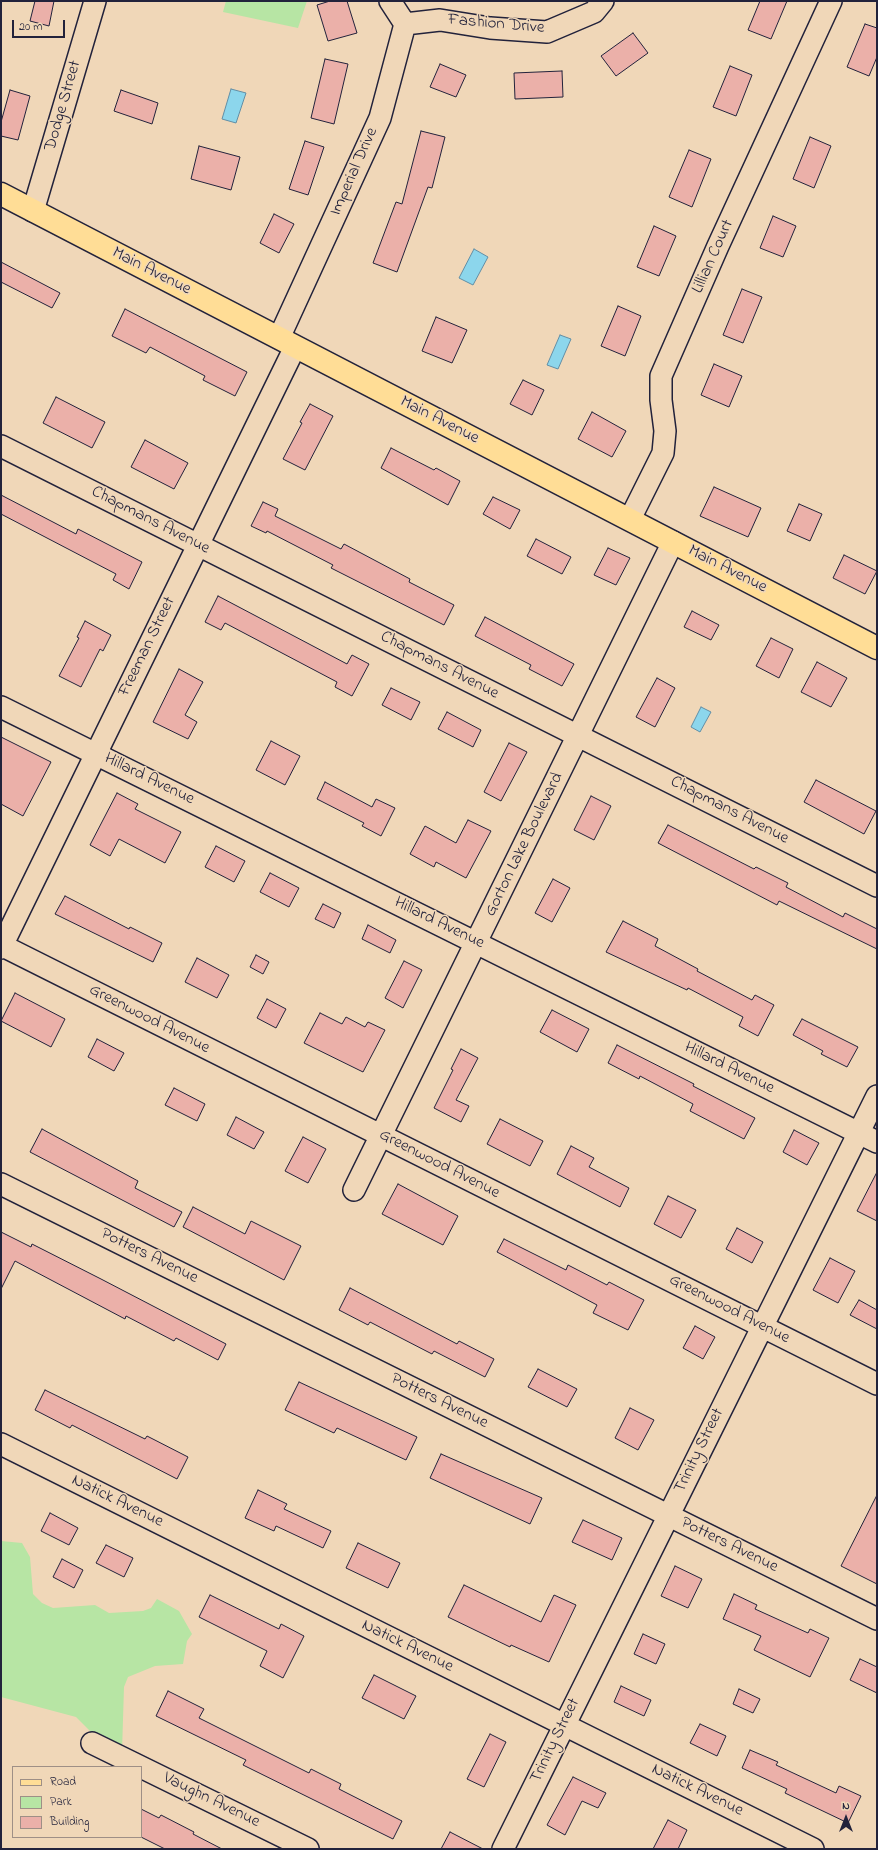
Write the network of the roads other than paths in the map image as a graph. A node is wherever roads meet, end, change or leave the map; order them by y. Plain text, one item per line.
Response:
1 (95, 1) edge
2 (390, 1) edge
3 (603, 1) edge
4 (831, 1) edge
5 (405, 24) junction
6 (1, 194) edge
7 (33, 211) junction
8 (287, 343) junction
9 (1, 446) edge
10 (630, 520) junction
11 (673, 542) junction
12 (198, 545) junction
13 (877, 648) edge
14 (1, 706) edge
15 (578, 736) junction
16 (96, 754) junction
17 (877, 886) edge
18 (476, 943) junction
19 (1, 946) edge
20 (877, 1096) edge
21 (858, 1133) junction
22 (382, 1136) junction
23 (877, 1142) edge
24 (1, 1184) edge
25 (354, 1190) dead end
26 (762, 1327) junction
27 (877, 1384) edge
28 (1, 1444) edge
29 (668, 1516) junction
30 (877, 1619) edge
31 (564, 1725) junction
32 (92, 1743) dead end
33 (139, 1766) edge
34 (142, 1768) edge
35 (308, 1849) edge
36 (503, 1849) edge
37 (813, 1849) edge

1 - 7 street, Dodge Street
2 - 5 street
3 - 5 street, Fashion Drive
4 - 10 street, Lillian Court
5 - 8 street, Imperial Drive
6 - 7 main road, Main Avenue
7 - 8 main road, Main Avenue
8 - 10 main road, Main Avenue
8 - 12 street, Freeman Street
9 - 12 street, Chapmans Avenue
10 - 11 main road, Main Avenue
11 - 13 main road, Main Avenue
11 - 15 street, Gorton Lake Boulevard
12 - 15 street, Chapmans Avenue
12 - 16 street, Freeman Street
14 - 16 street, Hillard Avenue
15 - 17 street, Chapmans Avenue
15 - 18 street, Gorton Lake Boulevard
16 - 18 street, Hillard Avenue
16 - 19 street, Freeman Street
18 - 21 street, Hillard Avenue
18 - 22 street, Gorton Lake Boulevard
19 - 22 street, Greenwood Avenue
20 - 21 street, Trinity Street
21 - 23 street, Hillard Avenue
21 - 26 street, Trinity Street
22 - 25 street, Gorton Lake Boulevard
22 - 26 street, Greenwood Avenue
24 - 29 street, Potters Avenue
26 - 27 street, Greenwood Avenue
26 - 29 street, Trinity Street
28 - 31 street, Natick Avenue
29 - 30 street, Potters Avenue
29 - 31 street, Trinity Street
31 - 36 street, Trinity Street
31 - 37 street, Natick Avenue
32 - 33 street, Vaughn Avenue
34 - 35 street, Vaughn Avenue

